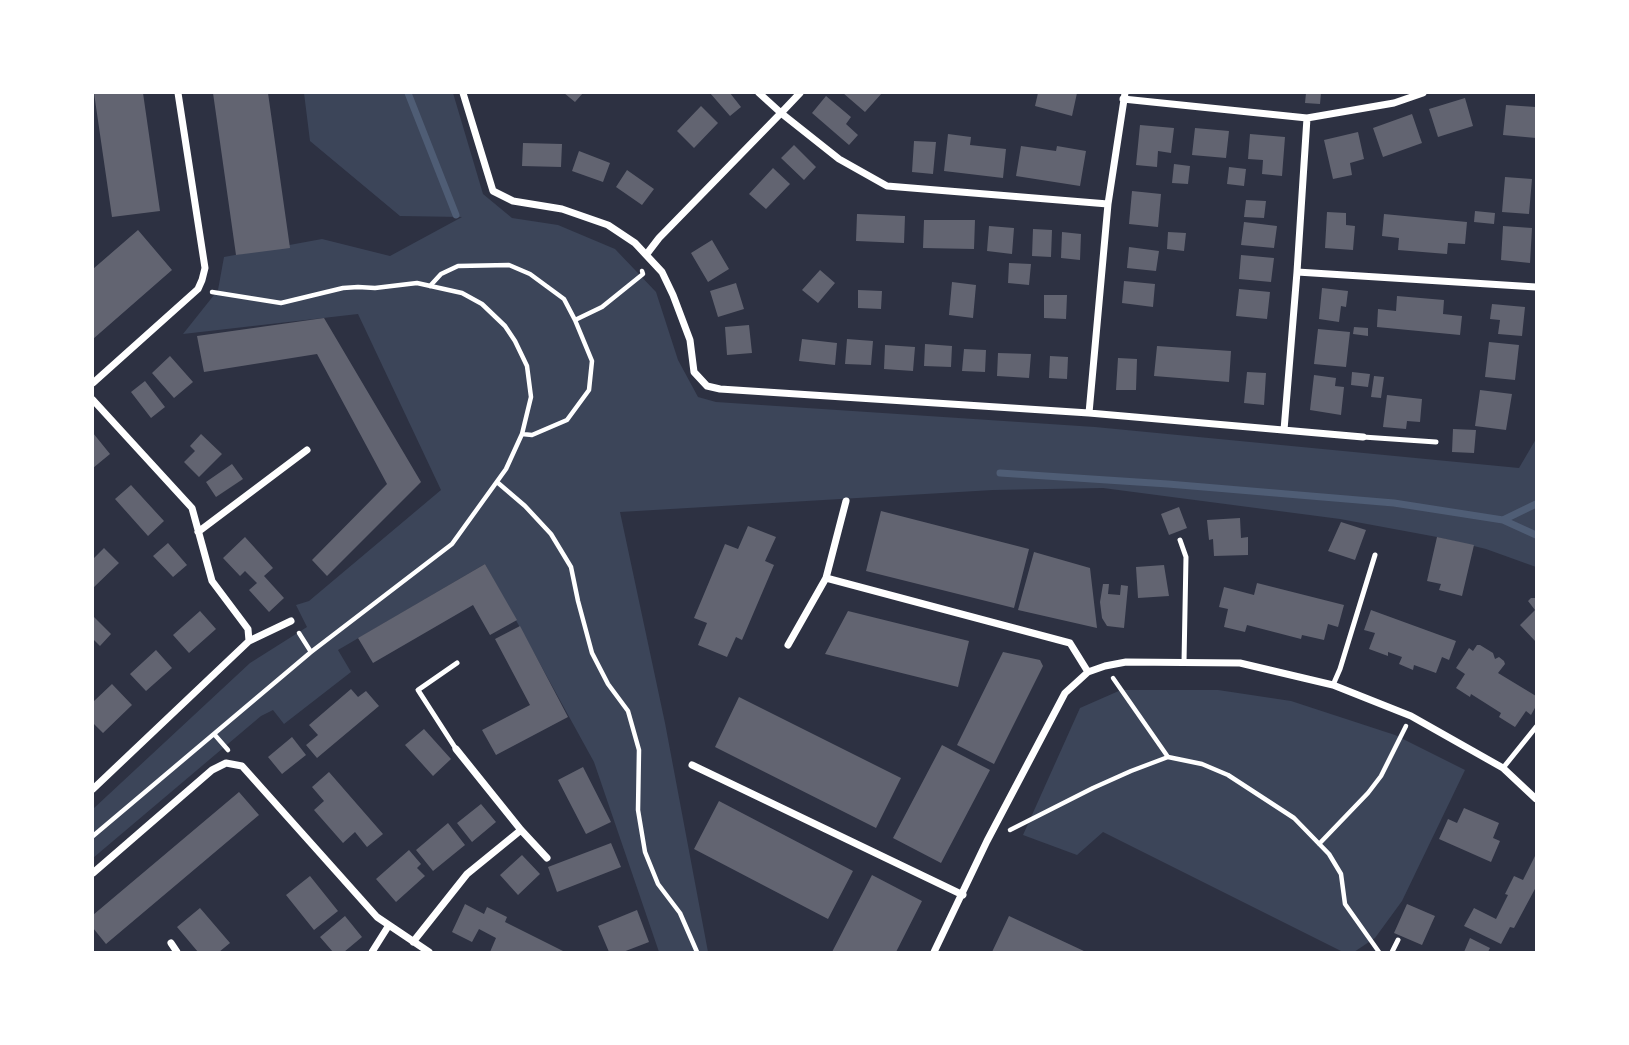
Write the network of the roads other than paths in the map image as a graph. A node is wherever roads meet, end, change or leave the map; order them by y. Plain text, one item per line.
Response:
1 (178, 93) edge
2 (463, 93) edge
3 (759, 93) edge
4 (800, 93) edge
5 (1423, 93) edge
6 (1124, 96) edge
7 (782, 113) junction
8 (1307, 118) junction
9 (1108, 204) junction
10 (646, 255) junction
11 (1297, 272) junction
12 (1536, 287) edge
13 (93, 383) edge
14 (93, 400) edge
15 (1089, 414) junction
16 (1284, 430) junction
17 (1363, 437) joint
18 (1436, 442) dead end
19 (307, 450) dead end
20 (846, 501) dead end
21 (198, 532) junction
22 (1181, 540) dead end
23 (1375, 555) dead end
24 (826, 578) junction
25 (290, 621) road end
26 (249, 641) junction
27 (788, 645) dead end
28 (1184, 662) junction
29 (457, 663) dead end
30 (1088, 671) junction
31 (1333, 685) junction
32 (1536, 727) edge
33 (456, 749) joint
34 (692, 765) dead end
35 (1503, 768) junction
36 (93, 789) edge
37 (1536, 799) edge
38 (520, 830) junction
39 (547, 858) dead end
40 (93, 873) edge
41 (963, 895) junction
42 (389, 925) junction
43 (1398, 940) dead end
44 (413, 942) junction
45 (171, 943) dead end
46 (177, 952) edge
47 (372, 952) edge
48 (429, 952) edge
49 (934, 952) edge
50 (1392, 952) edge

1 - 13 street
2 - 10 street
3 - 7 street
4 - 7 street
5 - 8 street
6 - 8 street
6 - 9 street
7 - 9 street
7 - 10 street
8 - 11 street
9 - 15 street
10 - 15 street
11 - 12 street
11 - 16 street
14 - 21 street
15 - 16 street
16 - 17 street
17 - 18 lane
19 - 21 street
20 - 24 street
21 - 26 street
22 - 28 lane
23 - 31 lane
24 - 27 street
24 - 30 street
25 - 26 street
26 - 36 street
28 - 30 street
28 - 31 street
29 - 33 lane
30 - 41 street
31 - 35 street
32 - 35 lane
33 - 38 street
34 - 41 street
35 - 37 street
38 - 39 street
38 - 44 street
40 - 42 street
41 - 49 street
42 - 44 street
42 - 47 street
43 - 50 lane
44 - 48 street
45 - 46 street

